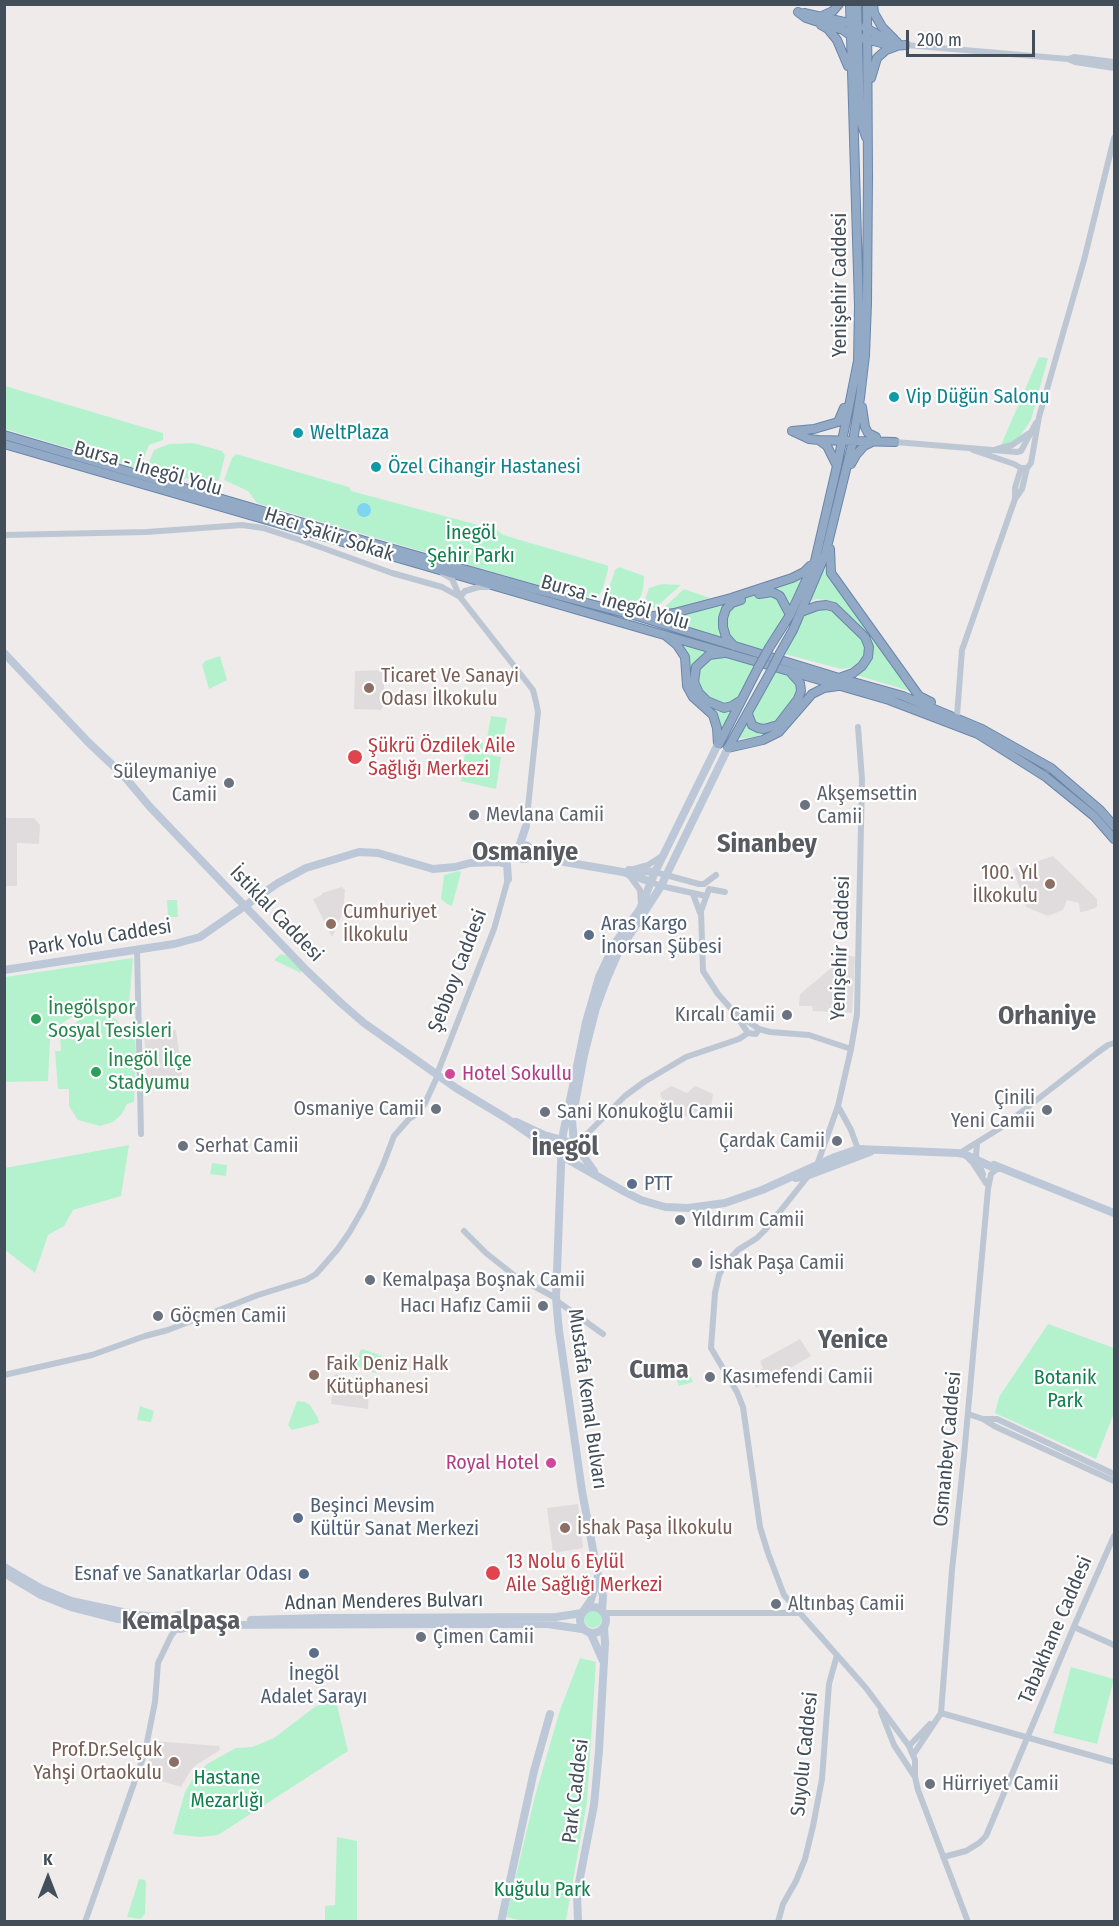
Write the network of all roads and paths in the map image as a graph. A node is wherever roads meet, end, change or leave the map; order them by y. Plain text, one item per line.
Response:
1 (839, 4) edge
2 (850, 4) edge
3 (857, 4) edge
4 (867, 4) edge
5 (873, 4) edge
6 (822, 16) junction
7 (813, 21) junction
8 (854, 24) junction
9 (867, 28) junction
10 (858, 37) junction
11 (900, 44) junction
12 (1068, 59) junction
13 (1114, 62) edge
14 (1114, 68) edge
15 (851, 74) junction
16 (868, 90) junction
17 (1114, 138) edge
18 (868, 143) junction
19 (856, 373) junction
20 (860, 398) junction
21 (1039, 417) junction
22 (814, 429) junction
23 (1031, 432) junction
24 (4, 435) edge
25 (843, 437) junction
26 (854, 438) junction
27 (876, 439) junction
28 (819, 440) junction
29 (895, 442) joint
30 (4, 444) edge
31 (964, 447) junction
32 (993, 450) junction
33 (1019, 451) junction
34 (1031, 456) junction
35 (1014, 464) junction
36 (837, 466) junction
37 (1024, 468) junction
38 (842, 487) junction
39 (4, 535) edge
40 (829, 541) junction
41 (815, 561) junction
42 (432, 568) junction
43 (497, 587) junction
44 (463, 600) junction
45 (801, 612) junction
46 (790, 615) junction
47 (640, 617) junction
48 (664, 634) junction
49 (730, 650) junction
50 (4, 653) edge
51 (788, 671) junction
52 (839, 682) junction
53 (740, 701) junction
54 (748, 714) junction
55 (957, 716) junction
56 (858, 727) dead end
57 (982, 729) junction
58 (718, 744) junction
59 (728, 748) junction
60 (526, 826) junction
61 (1114, 826) edge
62 (1114, 839) edge
63 (518, 848) junction
64 (510, 854) junction
65 (528, 854) junction
66 (663, 856) junction
67 (488, 862) junction
68 (507, 864) junction
69 (516, 865) junction
70 (671, 865) junction
71 (627, 871) junction
72 (655, 872) junction
73 (716, 875) dead end
74 (666, 876) junction
75 (508, 879) junction
76 (678, 880) junction
77 (651, 882) junction
78 (661, 886) junction
79 (673, 889) junction
80 (725, 892) dead end
81 (693, 894) junction
82 (707, 894) junction
83 (653, 898) junction
84 (246, 905) junction
85 (640, 909) junction
86 (701, 916) junction
87 (137, 949) junction
88 (4, 970) edge
89 (734, 1012) junction
90 (756, 1027) junction
91 (747, 1031) junction
92 (1114, 1043) edge
93 (851, 1049) junction
94 (437, 1074) junction
95 (838, 1106) junction
96 (506, 1118) junction
97 (570, 1120) junction
98 (141, 1134) dead end
99 (544, 1135) junction
100 (562, 1139) junction
101 (574, 1143) junction
102 (977, 1144) junction
103 (858, 1149) junction
104 (880, 1150) junction
105 (963, 1153) junction
106 (560, 1155) junction
107 (571, 1160) junction
108 (975, 1160) junction
109 (817, 1165) junction
110 (999, 1168) junction
111 (597, 1175) junction
112 (809, 1175) junction
113 (783, 1180) junction
114 (987, 1186) junction
115 (1114, 1213) edge
116 (464, 1231) dead end
117 (556, 1300) junction
118 (603, 1334) dead end
119 (4, 1375) edge
120 (968, 1414) junction
121 (1052, 1448) junction
122 (1114, 1474) edge
123 (1114, 1481) edge
124 (1114, 1536) edge
125 (4, 1567) edge
126 (4, 1573) edge
127 (597, 1576) junction
128 (583, 1611) junction
129 (603, 1612) junction
130 (801, 1613) junction
131 (186, 1618) junction
132 (359, 1621) junction
133 (368, 1621) junction
134 (177, 1625) junction
135 (1074, 1627) junction
136 (604, 1628) junction
137 (582, 1629) junction
138 (591, 1634) junction
139 (1114, 1645) edge
140 (837, 1655) junction
141 (603, 1664) junction
142 (878, 1703) junction
143 (941, 1713) junction
144 (550, 1714) dead end
145 (1027, 1738) junction
146 (909, 1746) junction
147 (913, 1755) junction
148 (1114, 1762) edge
149 (915, 1777) junction
150 (943, 1857) junction
151 (85, 1922) edge
152 (501, 1922) edge
153 (578, 1922) edge
154 (778, 1922) edge
155 (968, 1922) edge

1 - 6 highway
2 - 8 highway, Yenişehir Caddesi
3 - 8 highway
4 - 9 highway, Yenişehir Caddesi
5 - 11 highway
6 - 7 highway
6 - 8 highway
7 - 10 highway
7 - 15 highway
8 - 9 highway
8 - 10 highway, Yenişehir Caddesi
9 - 10 highway, Yenişehir Caddesi
9 - 11 highway
10 - 11 highway
10 - 15 highway, Yenişehir Caddesi
10 - 16 highway, Yenişehir Caddesi
10 - 18 highway
11 - 12 street
11 - 16 highway
12 - 13 street
12 - 14 street
15 - 19 highway, Yenişehir Caddesi
16 - 18 highway, Yenişehir Caddesi
17 - 21 street
18 - 20 highway, Yenişehir Caddesi
19 - 22 highway
19 - 25 highway, Yenişehir Caddesi
20 - 26 highway, Yenişehir Caddesi
20 - 27 highway
21 - 23 street
21 - 34 street
22 - 25 highway
22 - 28 highway
23 - 32 street
23 - 33 street
24 - 47 highway, Bursa - İnegöl Yolu
25 - 26 highway
25 - 28 highway
25 - 36 highway, Yenişehir Caddesi
26 - 27 highway
26 - 38 highway, Yenişehir Caddesi
27 - 29 highway
27 - 38 highway
28 - 36 highway
29 - 31 street
30 - 42 highway, Bursa - İnegöl Yolu
31 - 32 street
31 - 35 street
32 - 33 street
33 - 34 street
33 - 35 street
34 - 37 street
35 - 37 street
36 - 41 highway, Yenişehir Caddesi
37 - 55 street
38 - 40 highway, Yenişehir Caddesi
39 - 44 street, Hacı Şakir Sokak
40 - 45 highway
40 - 55 highway
41 - 46 highway, Yenişehir Caddesi
41 - 47 highway
42 - 43 highway, Bursa - İnegöl Yolu
42 - 44 street
43 - 44 street
43 - 48 highway, Bursa - İnegöl Yolu
44 - 60 street
45 - 52 highway
45 - 54 highway, bridge
46 - 49 highway
46 - 53 highway, Yenişehir Caddesi, bridge
47 - 49 highway, Bursa - İnegöl Yolu
48 - 49 highway, Bursa - İnegöl Yolu
48 - 58 highway
49 - 51 highway, Bursa - İnegöl Yolu
49 - 52 highway, Bursa - İnegöl Yolu
49 - 53 highway
50 - 84 main road, İstiklal Caddesi
51 - 52 highway, Bursa - İnegöl Yolu
51 - 54 highway
52 - 57 highway, Bursa - İnegöl Yolu
52 - 59 highway
52 - 62 highway, Bursa - İnegöl Yolu
53 - 58 highway, Yenişehir Caddesi
54 - 59 highway
55 - 57 highway
56 - 93 street, Yenişehir Caddesi
57 - 61 highway, Bursa - İnegöl Yolu
58 - 66 main road
59 - 70 main road
60 - 63 main road
60 - 65 main road
63 - 64 main road
63 - 65 main road
63 - 65 main road
64 - 67 main road
64 - 68 main road
65 - 69 main road
65 - 71 main road
66 - 71 street
66 - 72 main road
67 - 68 main road
67 - 84 main road
68 - 69 main road
68 - 75 main road
69 - 75 main road
70 - 74 main road
70 - 76 street
71 - 72 main road
71 - 77 main road
71 - 85 street
72 - 74 street
72 - 77 main road
73 - 76 street
74 - 76 street
74 - 78 main road
75 - 94 street, Şebboy Caddesi
76 - 82 street
77 - 78 street
77 - 85 main road
78 - 79 street
78 - 83 main road
79 - 81 street
79 - 83 street
80 - 82 street
81 - 82 street
81 - 86 street
82 - 86 street
83 - 97 main road
84 - 87 main road, Park Yolu Caddesi
84 - 94 main road, İstiklal Caddesi
85 - 97 main road
86 - 89 street
87 - 88 main road, Park Yolu Caddesi
87 - 98 street
89 - 90 street
89 - 91 street
90 - 91 street
90 - 93 street
91 - 101 street
92 - 102 street
93 - 95 street, Yenişehir Caddesi
94 - 96 main road, İstiklal Caddesi
94 - 119 street, Şebboy Caddesi
95 - 103 street
95 - 109 street, Yenişehir Caddesi
96 - 99 main road
96 - 106 main road, İstiklal Caddesi
97 - 99 street
97 - 100 main road, Mustafa Kemal Bulvarı
97 - 101 main road
99 - 100 main road
100 - 101 main road
100 - 106 main road, Mustafa Kemal Bulvarı
101 - 107 main road
101 - 111 main road
102 - 105 street
102 - 108 street
103 - 104 main road
103 - 109 main road
104 - 105 main road
104 - 112 main road
105 - 108 main road
106 - 107 main road, İstiklal Caddesi
106 - 117 main road, Mustafa Kemal Bulvarı
107 - 111 main road, İstiklal Caddesi
108 - 110 main road
108 - 114 street
109 - 113 main road
110 - 114 street
110 - 115 main road
111 - 113 main road, İstiklal Caddesi
112 - 113 main road
112 - 130 street
114 - 120 street, Osmanbey Caddesi
116 - 117 street
117 - 118 street
117 - 127 main road, Mustafa Kemal Bulvarı
120 - 121 street
120 - 143 street, Osmanbey Caddesi
121 - 122 street
121 - 123 street
124 - 135 street, Tabakhane Caddesi
125 - 134 main road, Adnan Menderes Bulvarı
126 - 134 main road, Adnan Menderes Bulvarı
127 - 128 main road
127 - 129 main road, Mustafa Kemal Bulvarı
128 - 129 main road
128 - 133 main road, Adnan Menderes Bulvarı
128 - 137 main road
129 - 130 street
129 - 136 main road
130 - 140 street
131 - 132 main road, Adnan Menderes Bulvarı
131 - 134 main road
131 - 134 main road, Adnan Menderes Bulvarı
132 - 133 main road, Adnan Menderes Bulvarı
132 - 134 main road, Adnan Menderes Bulvarı
133 - 137 main road, Adnan Menderes Bulvarı
134 - 151 street
135 - 139 street
135 - 145 street, Tabakhane Caddesi
136 - 138 main road
136 - 141 main road, Park Caddesi
137 - 138 main road
138 - 141 main road
140 - 142 street
140 - 154 street, Suyolu Caddesi
141 - 153 main road, Park Caddesi
142 - 146 street
142 - 149 street
143 - 145 street
143 - 146 street
143 - 147 street, Osmanbey Caddesi
144 - 152 main road
145 - 148 street
145 - 150 street, Tabakhane Caddesi
146 - 147 street
147 - 149 street
149 - 150 street
150 - 155 street

